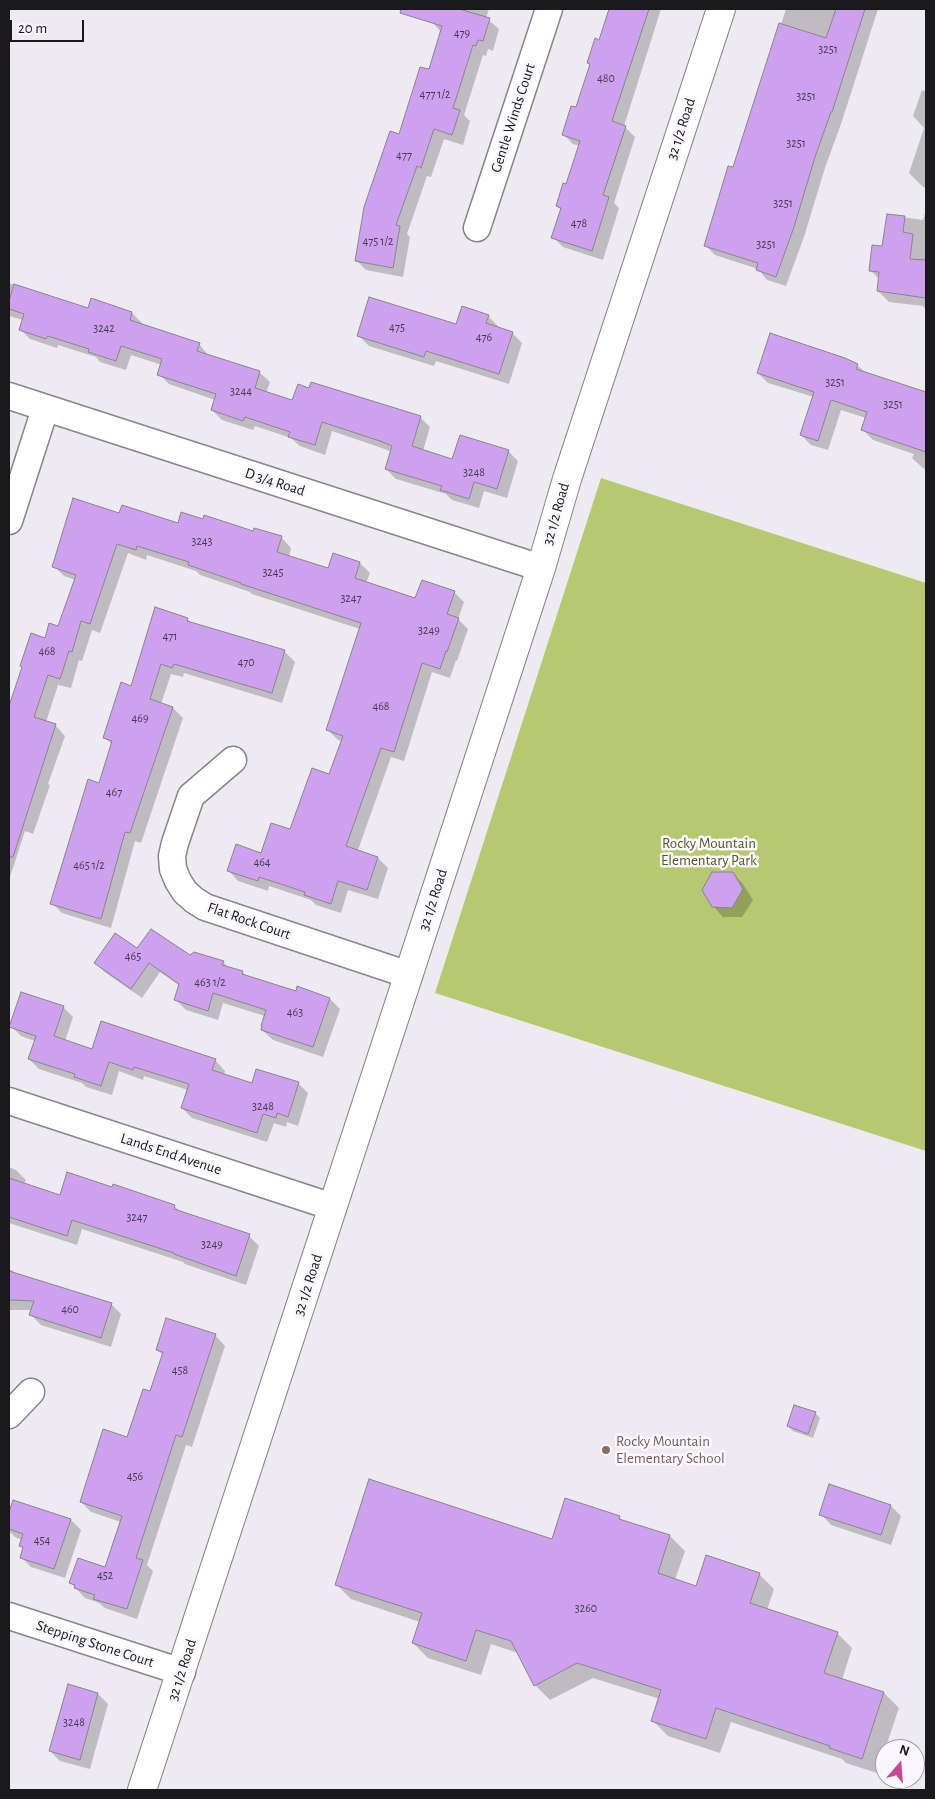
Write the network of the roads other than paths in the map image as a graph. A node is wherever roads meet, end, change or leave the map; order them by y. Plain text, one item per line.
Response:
1 (549, 9) edge
2 (721, 9) edge
3 (477, 228) dead end
4 (9, 396) edge
5 (45, 409) junction
6 (9, 521) edge
7 (541, 568) junction
8 (233, 760) dead end
9 (409, 975) junction
10 (9, 1101) edge
11 (333, 1207) junction
12 (31, 1392) dead end
13 (9, 1414) edge
14 (9, 1616) edge
15 (182, 1672) junction
16 (142, 1790) edge

1 - 3 street, Gentle Winds Court
2 - 7 street, 32 1/2 Road
4 - 5 street, D 3/4 Road
5 - 6 street
5 - 7 street, D 3/4 Road
7 - 9 street, 32 1/2 Road
8 - 9 street, Flat Rock Court
9 - 11 street, 32 1/2 Road
10 - 11 street, Lands End Avenue
11 - 15 street, 32 1/2 Road
12 - 13 street
14 - 15 street, Stepping Stone Court
15 - 16 street, 32 1/2 Road

